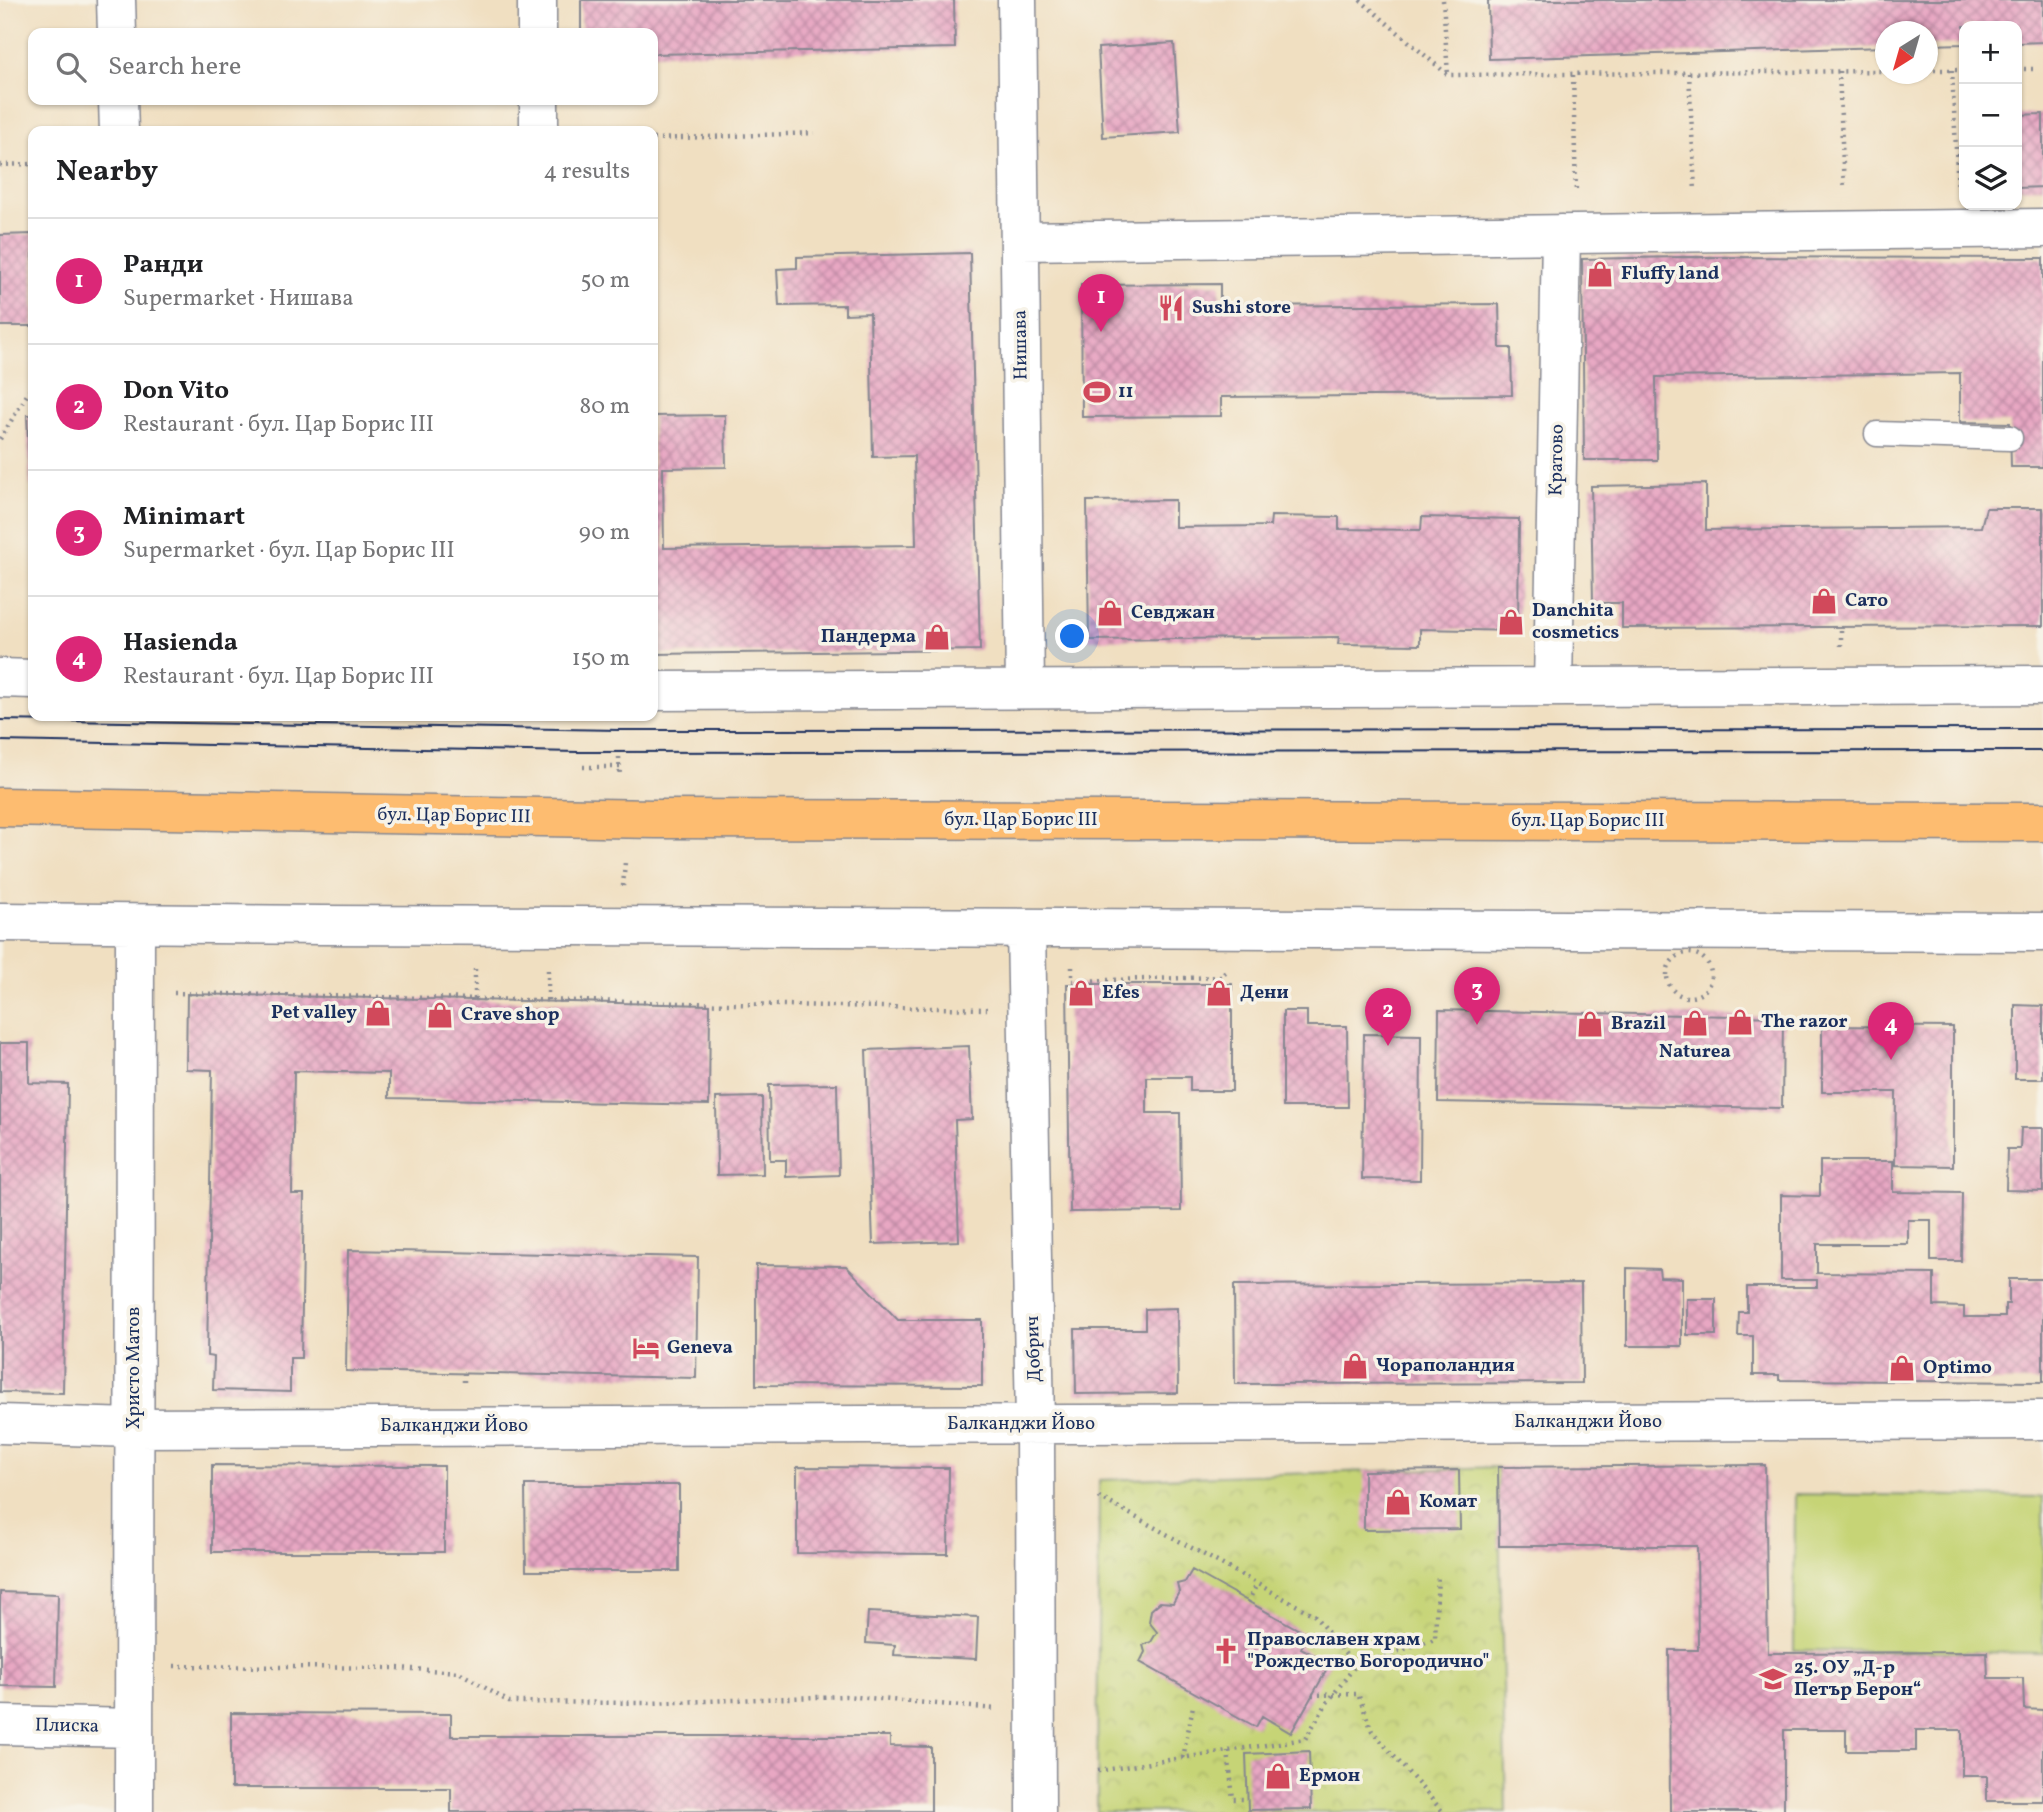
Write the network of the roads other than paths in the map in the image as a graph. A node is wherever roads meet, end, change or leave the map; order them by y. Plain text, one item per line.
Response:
1 (116, 0) edge
2 (537, 0) edge
3 (1017, 0) edge
4 (117, 28) edge
5 (537, 28) edge
6 (118, 105) edge
7 (538, 105) edge
8 (119, 126) edge
9 (539, 126) edge
10 (2043, 228) edge
11 (1569, 234) junction
12 (1020, 241) junction
13 (1877, 433) dead end
14 (2010, 438) dead end
15 (0, 678) edge
16 (28, 679) edge
17 (2043, 685) edge
18 (1553, 687) junction
19 (1024, 690) junction
20 (658, 691) edge
21 (0, 807) edge
22 (2043, 822) edge
23 (0, 922) edge
24 (135, 925) junction
25 (1026, 928) junction
26 (2043, 932) edge
27 (2043, 1420) edge
28 (0, 1424) edge
29 (1035, 1424) junction
30 (134, 1428) junction
31 (0, 1724) edge
32 (134, 1728) junction
33 (134, 1812) edge
34 (1035, 1812) edge

1 - 4 street
2 - 5 street
3 - 12 street, Нишава
6 - 8 street
7 - 9 street
10 - 11 street
11 - 12 street
11 - 18 street, Кратово
12 - 19 street, Нишава
13 - 14 lane
15 - 16 street
17 - 18 street
18 - 19 street
19 - 20 street
21 - 22 main road, бул. Цар Борис III
23 - 24 street
24 - 25 street
24 - 30 street, Христо Матов
25 - 26 street
25 - 29 street, Добрич
27 - 29 street, Балканджи Йово
28 - 30 street, Балканджи Йово
29 - 30 street, Балканджи Йово
29 - 34 street, Добрич
30 - 32 street, Христо Матов
31 - 32 street, Плиска
32 - 33 street, Христо Матов

